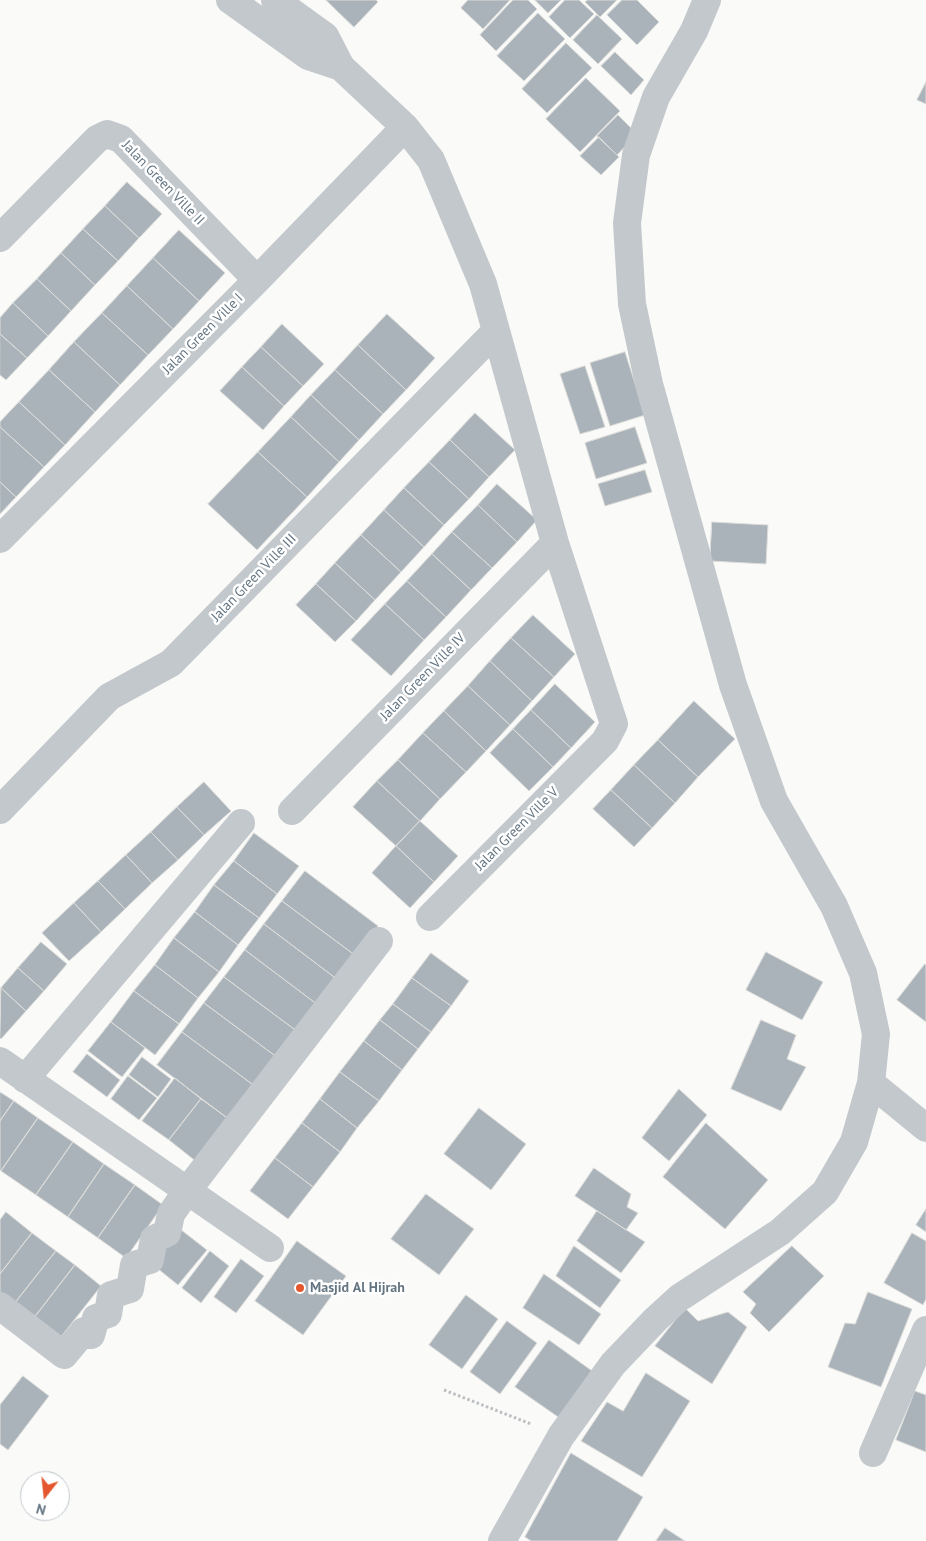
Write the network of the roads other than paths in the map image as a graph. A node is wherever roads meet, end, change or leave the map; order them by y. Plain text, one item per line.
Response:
1 (230, 0) edge
2 (275, 0) edge
3 (708, 0) edge
4 (341, 67) junction
5 (404, 126) junction
6 (0, 238) edge
7 (257, 280) junction
8 (496, 331) junction
9 (0, 539) edge
10 (555, 543) junction
11 (0, 810) edge
12 (292, 811) dead end
13 (241, 823) dead end
14 (430, 917) dead end
15 (379, 941) dead end
16 (0, 1061) edge
17 (25, 1079) junction
18 (872, 1083) junction
19 (926, 1128) edge
20 (187, 1191) junction
21 (270, 1248) dead end
22 (0, 1306) edge
23 (926, 1330) edge
24 (873, 1453) dead end
25 (502, 1541) edge

1 - 4 street
2 - 4 street
3 - 18 street
4 - 5 street
5 - 7 street, Jalan Green Ville I
5 - 8 street
6 - 7 street, Jalan Green Ville II
7 - 9 street, Jalan Green Ville I
8 - 10 street
8 - 11 street, Jalan Green Ville III
10 - 12 street, Jalan Green Ville IV
10 - 14 street, Jalan Green Ville V
13 - 17 street
15 - 20 street
16 - 17 street
17 - 20 street
18 - 19 street
18 - 25 street
20 - 21 street
20 - 22 street
23 - 24 street

